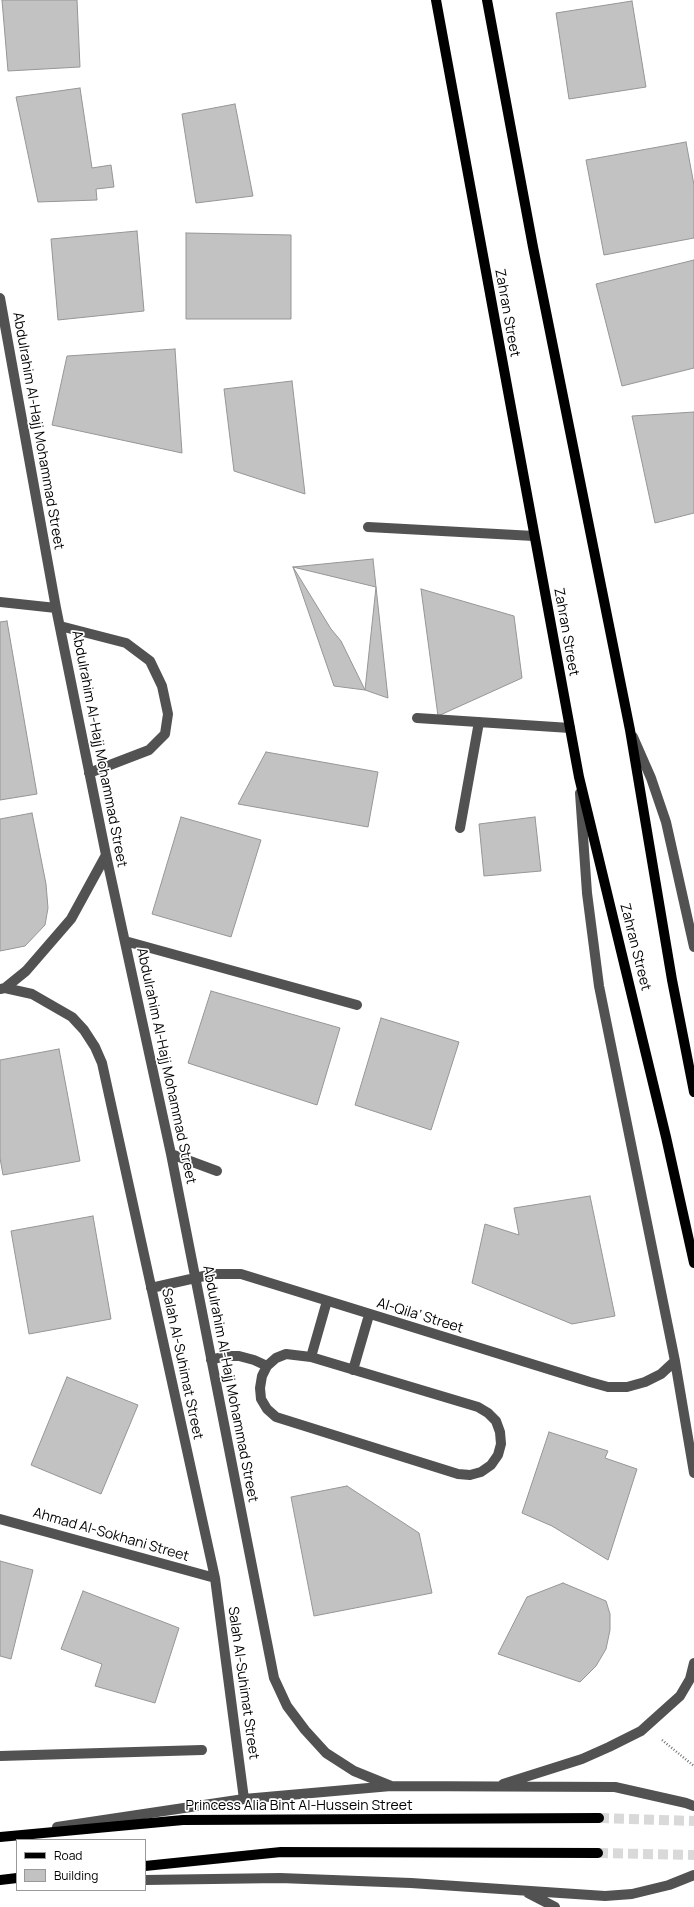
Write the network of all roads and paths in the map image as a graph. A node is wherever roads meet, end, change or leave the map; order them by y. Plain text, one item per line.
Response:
1 (436, 0) edge
2 (487, 0) edge
3 (0, 298) edge
4 (368, 527) dead end
5 (534, 536) junction
6 (0, 602) edge
7 (56, 608) junction
8 (60, 626) junction
9 (417, 718) dead end
10 (479, 722) junction
11 (570, 728) junction
12 (630, 730) junction
13 (89, 773) junction
14 (579, 777) junction
15 (460, 828) dead end
16 (106, 855) junction
17 (124, 941) junction
18 (694, 947) edge
19 (3, 988) edge
20 (357, 1005) dead end
21 (694, 1092) edge
22 (171, 1154) junction
23 (217, 1171) dead end
24 (694, 1263) edge
25 (194, 1278) junction
26 (151, 1288) junction
27 (327, 1301) junction
28 (369, 1315) junction
29 (311, 1357) junction
30 (211, 1360) junction
31 (675, 1361) junction
32 (267, 1366) junction
33 (353, 1370) junction
34 (694, 1473) edge
35 (0, 1519) edge
36 (215, 1578) junction
37 (694, 1663) edge
38 (648, 1724) junction
39 (202, 1750) dead end
40 (0, 1756) edge
41 (694, 1766) edge
42 (391, 1786) junction
43 (495, 1786) junction
44 (244, 1799) junction
45 (694, 1806) edge
46 (599, 1818) tunnel mouth
47 (0, 1837) edge
48 (598, 1853) tunnel mouth
49 (146, 1866) edge
50 (694, 1875) edge
51 (16, 1880) edge
52 (146, 1880) edge
53 (0, 1881) edge
54 (525, 1891) junction
55 (555, 1907) edge

1 - 5 main road, Zahran Street
2 - 12 main road, Zahran Street
3 - 7 street, Abdulrahim Al-Hajj Mohammad Street
4 - 5 street
5 - 11 main road, Zahran Street
6 - 7 street
7 - 8 street, Abdulrahim Al-Hajj Mohammad Street
8 - 13 street, Abdulrahim Al-Hajj Mohammad Street
8 - 13 street
9 - 10 street
10 - 11 street
10 - 15 street
11 - 14 main road, Zahran Street
12 - 18 street
12 - 21 main road, Zahran Street
13 - 16 street, Abdulrahim Al-Hajj Mohammad Street
14 - 24 main road, Zahran Street
14 - 31 street
16 - 17 street, Abdulrahim Al-Hajj Mohammad Street
16 - 19 street, Salah Al-Suhimat Street
17 - 20 street
17 - 22 street, Abdulrahim Al-Hajj Mohammad Street
19 - 26 street, Salah Al-Suhimat Street
22 - 23 street
22 - 25 street, Abdulrahim Al-Hajj Mohammad Street
25 - 26 street, Al-Qila‘ Street
25 - 27 street, Al-Qila‘ Street
25 - 30 street, Abdulrahim Al-Hajj Mohammad Street
26 - 36 street, Salah Al-Suhimat Street
27 - 28 street, Al-Qila‘ Street
27 - 29 street
28 - 31 street, Al-Qila‘ Street
28 - 33 street
29 - 32 street
29 - 33 street
30 - 32 street
30 - 42 street, Abdulrahim Al-Hajj Mohammad Street
31 - 34 street
32 - 33 street
35 - 36 street, Ahmad Al-Sokhani Street
36 - 44 street, Salah Al-Suhimat Street
37 - 38 street
38 - 41 path
38 - 43 street
39 - 40 street
42 - 43 street
42 - 44 street
43 - 45 street
44 - 47 street
46 - 47 main road, Princess Alia Bint Al-Hussein Street
48 - 49 main road
50 - 54 street
51 - 53 main road
52 - 54 street
54 - 55 street

